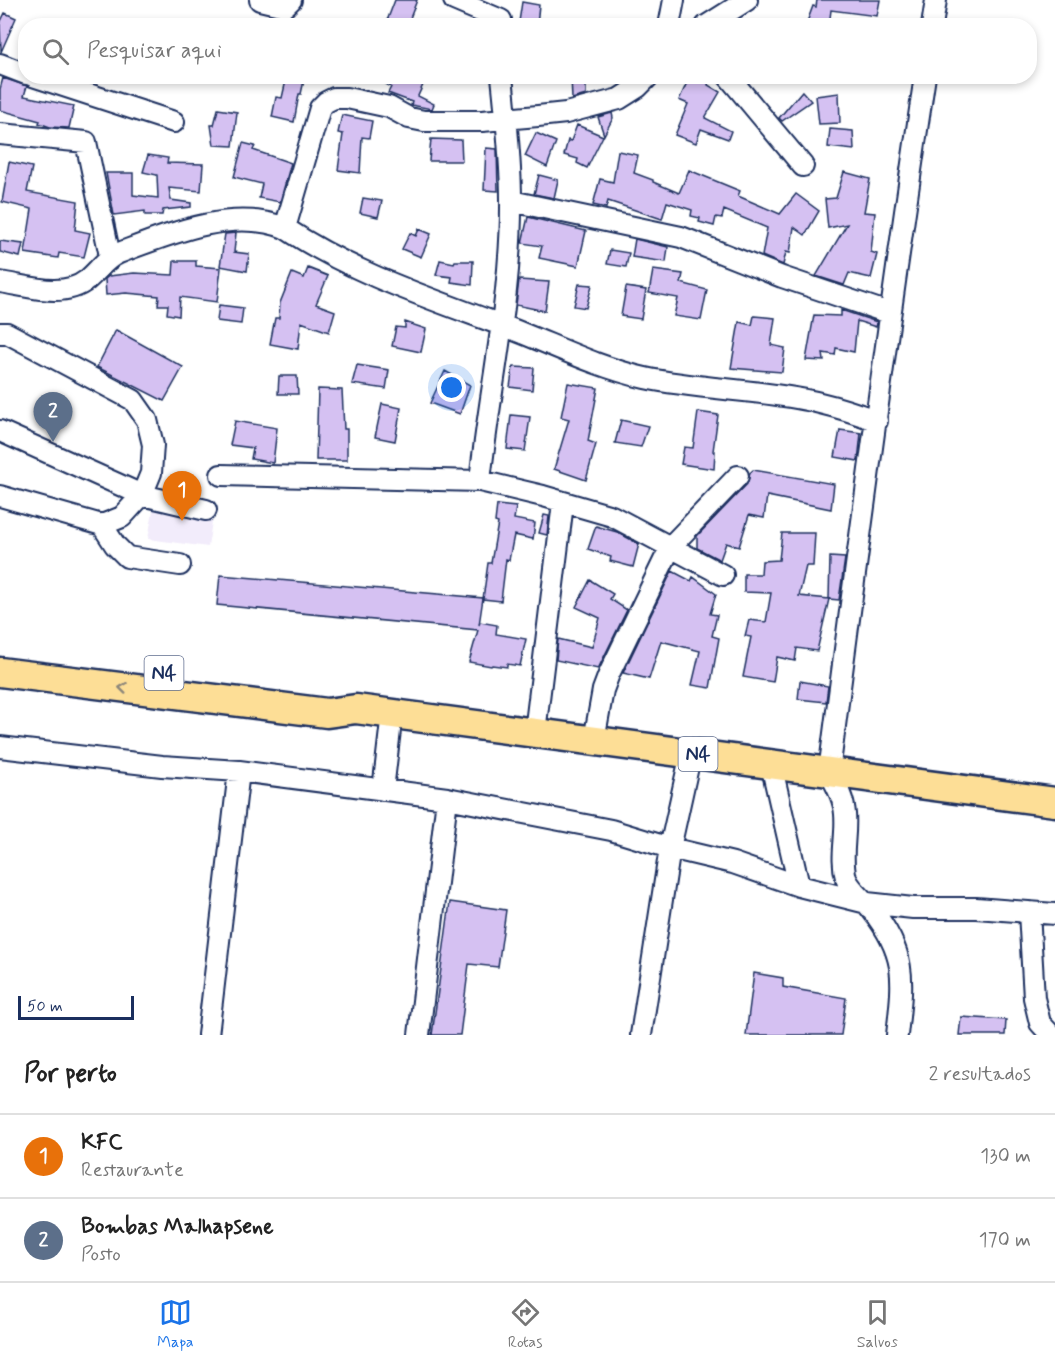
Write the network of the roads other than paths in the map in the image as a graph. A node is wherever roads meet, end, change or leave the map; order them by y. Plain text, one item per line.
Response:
1 (260, 0) edge
2 (291, 0) edge
3 (454, 0) edge
4 (674, 0) edge
5 (747, 0) edge
6 (936, 0) edge
7 (502, 15) edge
8 (671, 18) edge
9 (719, 18) edge
10 (933, 18) edge
11 (0, 64) edge
12 (18, 71) edge
13 (58, 84) edge
14 (503, 84) edge
15 (641, 84) edge
16 (735, 84) edge
17 (924, 84) edge
18 (506, 118) junction
19 (174, 122) dead end
20 (0, 134) edge
21 (803, 166) dead end
22 (511, 201) junction
23 (285, 228) junction
24 (110, 256) junction
25 (0, 282) edge
26 (889, 313) junction
27 (502, 326) junction
28 (0, 333) edge
29 (877, 421) junction
30 (0, 431) edge
31 (221, 475) dead end
32 (738, 476) dead end
33 (480, 481) junction
34 (142, 495) junction
35 (0, 496) edge
36 (563, 503) junction
37 (206, 510) dead end
38 (102, 525) junction
39 (670, 546) junction
40 (180, 565) dead end
41 (723, 575) dead end
42 (0, 652) edge
43 (0, 672) edge
44 (356, 709) junction
45 (392, 713) junction
46 (535, 732) junction
47 (594, 740) junction
48 (0, 747) edge
49 (0, 752) edge
50 (691, 753) junction
51 (771, 764) junction
52 (239, 771) junction
53 (829, 772) junction
54 (383, 790) junction
55 (447, 798) junction
56 (1050, 800) edge
57 (670, 848) junction
58 (800, 886) junction
59 (867, 903) junction
60 (1029, 912) junction
61 (1055, 914) edge
62 (208, 1035) edge
63 (419, 1035) edge
64 (641, 1035) edge
65 (897, 1035) edge
66 (1051, 1035) edge

1 - 2 street
3 - 7 street
4 - 8 street
5 - 9 street
6 - 10 street
11 - 12 street
13 - 19 street
14 - 18 street
15 - 18 street
16 - 21 street
17 - 26 street
18 - 22 street
18 - 23 street
20 - 24 street
22 - 26 street
22 - 27 street
23 - 24 street
23 - 27 street
24 - 25 street
26 - 29 street
27 - 29 street
27 - 33 street
28 - 34 street
29 - 53 street
30 - 34 street
31 - 33 street
32 - 39 street
33 - 36 street
34 - 37 street
34 - 38 street
35 - 38 street
36 - 39 street
36 - 46 street
38 - 40 street
39 - 41 street
39 - 47 street
42 - 44 highway, N4
44 -> 43 highway, N4
44 - 45 highway, N4
45 - 46 highway, N4
45 - 54 street
46 - 47 highway, N4
47 - 50 highway, N4
48 - 49 street
48 - 52 street
50 - 51 highway, N4
50 - 57 street
51 - 53 highway, N4
51 - 58 street
52 - 54 street
52 - 62 street
53 - 56 highway, N4
53 - 59 street
54 - 55 street
55 - 57 street
55 - 63 street
57 - 58 street
57 - 64 street
58 - 59 street
59 - 60 street
59 - 65 street
60 - 61 street
60 - 66 street

